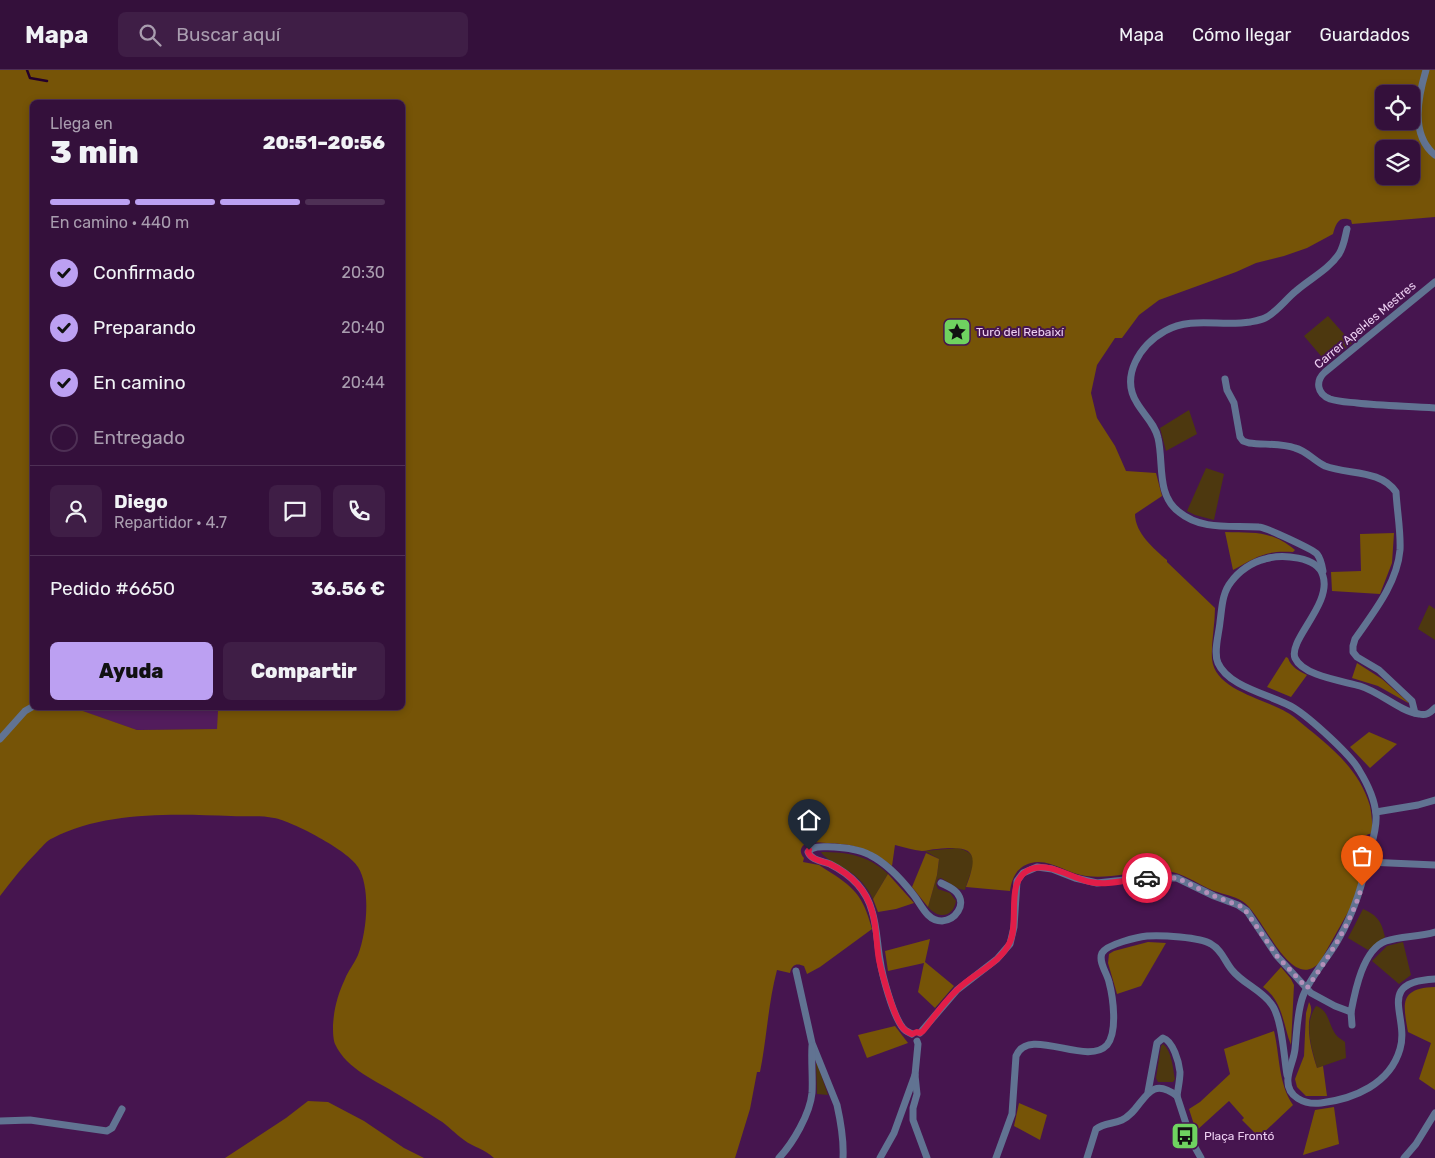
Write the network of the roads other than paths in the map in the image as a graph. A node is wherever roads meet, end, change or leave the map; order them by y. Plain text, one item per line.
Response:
1 (1426, 70) edge
2 (1435, 155) edge
3 (1347, 229) dead end
4 (1435, 282) edge
5 (1225, 379) dead end
6 (1435, 408) edge
7 (1323, 574) junction
8 (30, 707) edge
9 (1435, 708) edge
10 (1415, 713) junction
11 (0, 739) edge
12 (1435, 800) edge
13 (1376, 812) junction
14 (1367, 862) junction
15 (1433, 864) edge
16 (941, 884) dead end
17 (1435, 932) edge
18 (796, 971) dead end
19 (1435, 980) edge
20 (1307, 988) junction
21 (1352, 1012) junction
22 (1352, 1025) dead end
23 (916, 1036) junction
24 (812, 1043) junction
25 (915, 1075) junction
26 (1288, 1078) junction
27 (1148, 1092) junction
28 (1177, 1096) junction
29 (122, 1110) dead end
30 (1435, 1113) edge
31 (0, 1121) edge
32 (779, 1158) edge
33 (843, 1158) edge
34 (880, 1158) edge
35 (927, 1158) edge
36 (996, 1158) edge
37 (1087, 1158) edge
38 (1201, 1158) edge
39 (1404, 1158) edge

1 - 2 street
3 - 7 street
4 - 6 street, Carrer Apel·les Mestres
5 - 10 street
7 - 10 street
7 - 13 street
8 - 11 street
9 - 10 street
12 - 13 street
13 - 14 street
14 - 15 street
14 - 20 street
16 - 23 street
17 - 21 street
18 - 24 street
19 - 26 street
20 - 21 street
20 - 23 street
20 - 26 street
21 - 22 street
23 - 25 street
24 - 32 street
24 - 33 street
25 - 34 street
25 - 35 street
26 - 36 street
27 - 28 street
27 - 28 street
27 - 37 street
28 - 38 street
29 - 31 street
30 - 39 street

